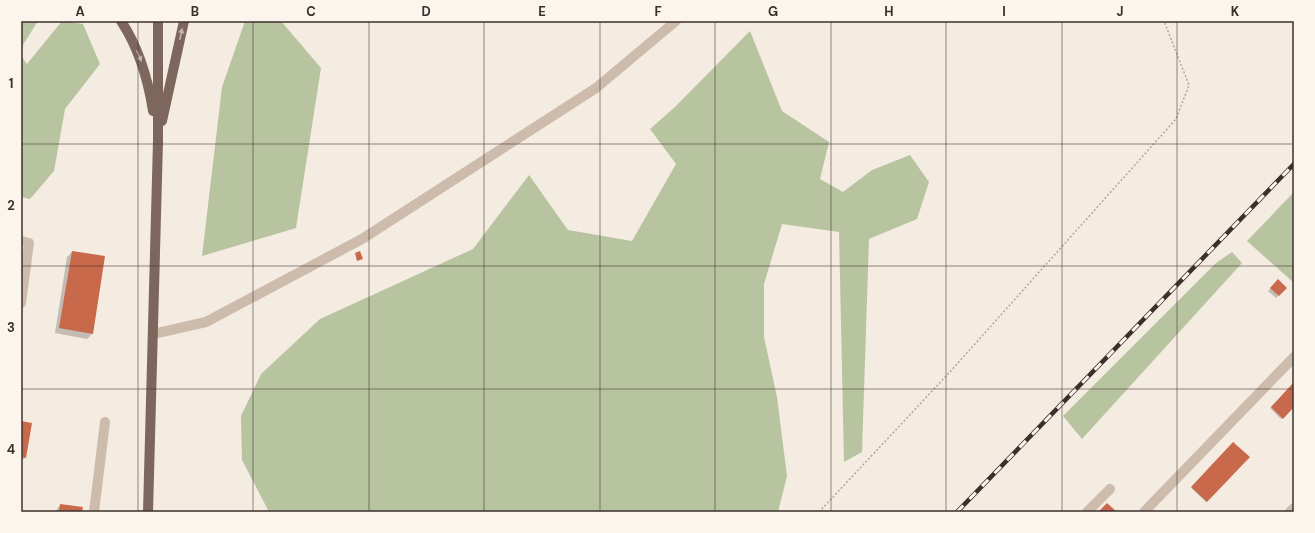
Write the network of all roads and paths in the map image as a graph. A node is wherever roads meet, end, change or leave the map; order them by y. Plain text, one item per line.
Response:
1 (121, 21) edge
2 (158, 21) edge
3 (184, 21) edge
4 (676, 21) edge
5 (1164, 21) edge
6 (158, 141) junction
7 (21, 241) edge
8 (21, 303) edge
9 (153, 334) junction
10 (1294, 357) edge
11 (105, 422) dead end
12 (1110, 489) dead end
13 (1294, 508) edge
14 (94, 512) edge
15 (148, 512) edge
16 (819, 512) edge
17 (1087, 512) edge
18 (1144, 512) edge
19 (1290, 512) edge

1 -> 6 main road
2 - 6 main road
6 -> 3 main road
4 - 9 street
5 - 16 path
6 - 9 main road
7 - 8 street
9 - 15 main road
10 - 18 street
11 - 14 street
12 - 17 street
13 - 19 street

